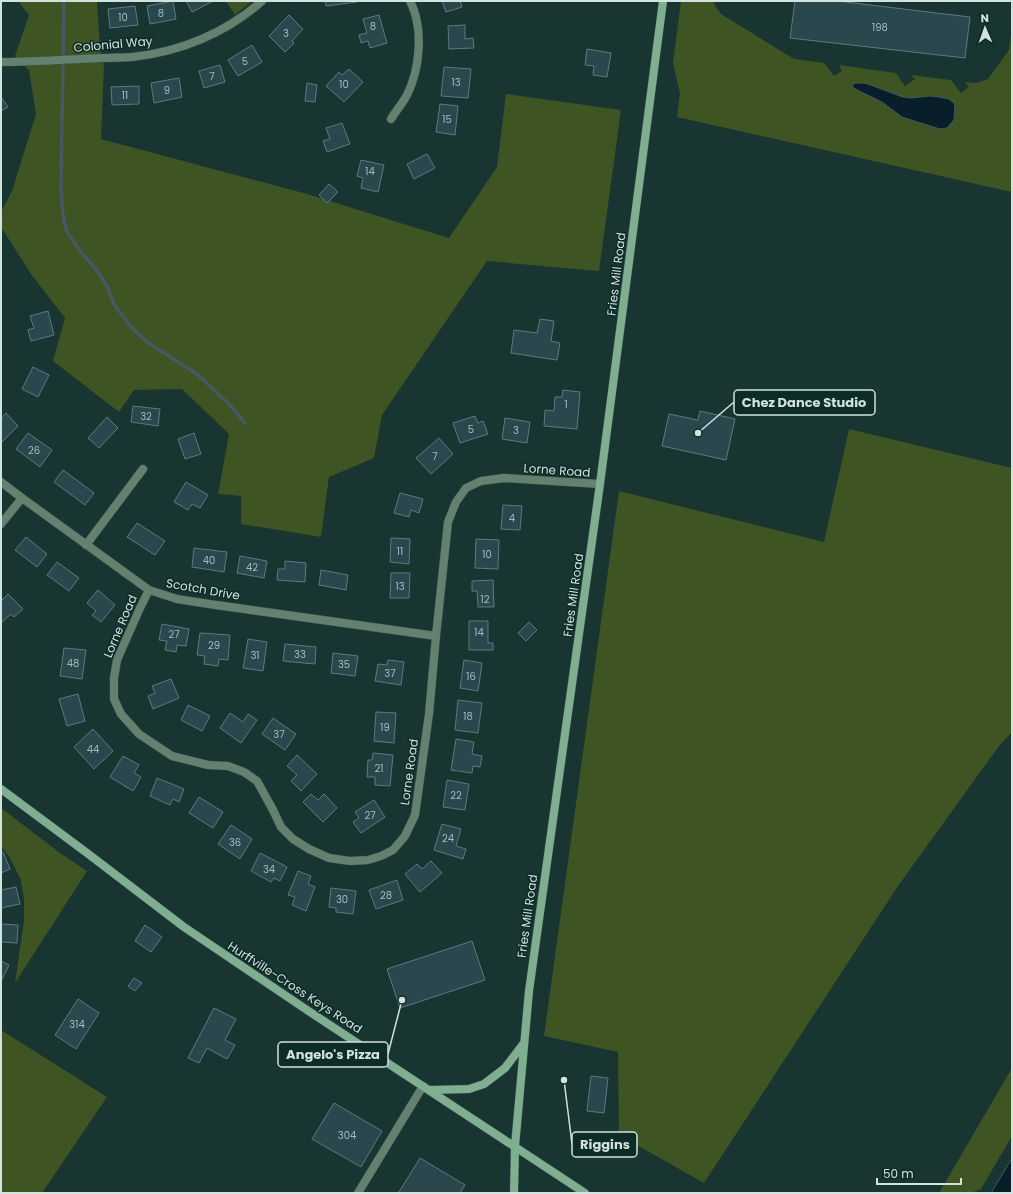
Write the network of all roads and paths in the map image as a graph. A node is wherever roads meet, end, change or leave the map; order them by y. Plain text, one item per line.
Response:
1 (262, 1) edge
2 (410, 1) edge
3 (663, 1) edge
4 (1, 62) edge
5 (391, 119) dead end
6 (144, 469) dead end
7 (1, 482) edge
8 (600, 484) junction
9 (22, 498) junction
10 (1, 524) edge
11 (86, 545) junction
12 (149, 590) junction
13 (436, 636) junction
14 (1, 789) edge
15 (524, 1042) junction
16 (426, 1088) junction
17 (515, 1146) junction
18 (358, 1193) edge
19 (514, 1193) edge
20 (585, 1193) edge

1 - 4 street, Colonial Way
2 - 5 street
3 - 8 main road, Fries Mill Road
6 - 11 street
7 - 9 street, Scotch Drive
8 - 13 street, Lorne Road
8 - 15 main road, Fries Mill Road
9 - 10 street
9 - 11 street, Scotch Drive
11 - 12 street, Scotch Drive
12 - 13 street, Scotch Drive
12 - 13 street, Lorne Road
14 - 16 main road, Hurffville-Cross Keys Road
15 - 16 main road
15 - 17 main road, Fries Mill Road
16 - 17 main road, Hurffville-Cross Keys Road
16 - 18 street
17 - 19 main road, Fries Mill Road
17 - 20 main road, Hurffville-Cross Keys Road

